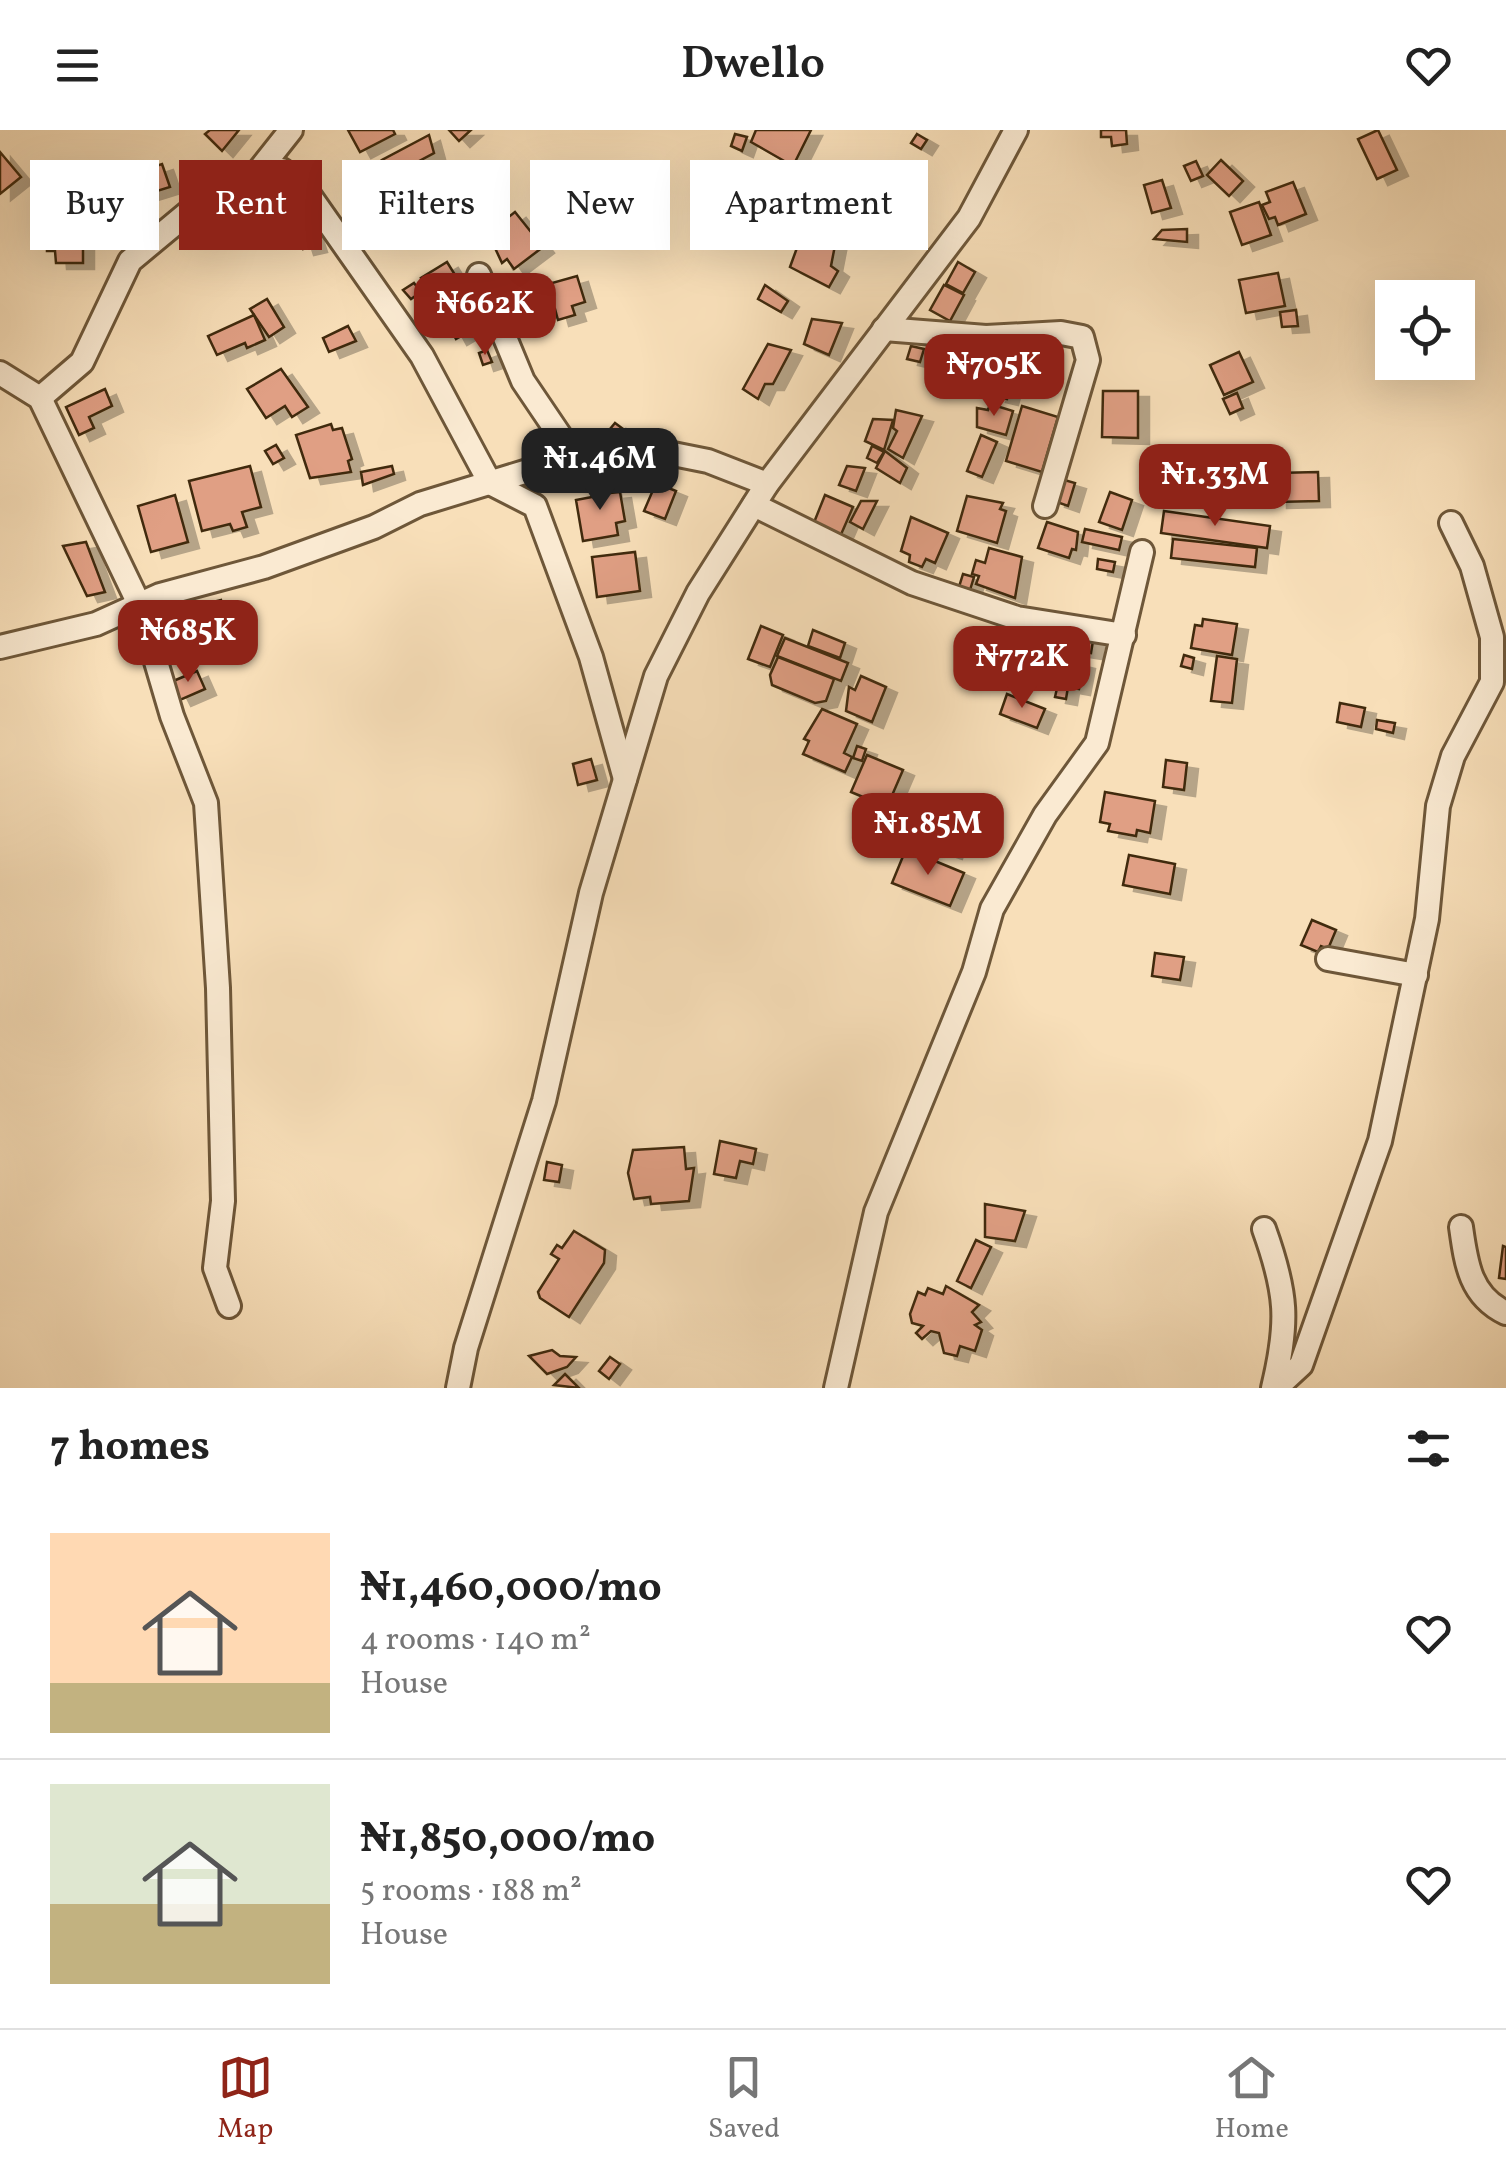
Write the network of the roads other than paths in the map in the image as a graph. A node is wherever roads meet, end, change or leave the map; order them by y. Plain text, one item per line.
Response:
1 (291, 130) edge
2 (1016, 130) edge
3 (267, 160) edge
4 (322, 213) edge
5 (179, 220) edge
6 (479, 274) dead end
7 (884, 329) junction
8 (0, 373) edge
9 (40, 398) junction
10 (571, 452) junction
11 (490, 483) junction
12 (767, 484) junction
13 (754, 505) junction
14 (1045, 506) dead end
15 (1451, 523) dead end
16 (1142, 552) dead end
17 (140, 604) junction
18 (1124, 634) junction
19 (0, 647) edge
20 (625, 780) junction
21 (1328, 959) dead end
22 (1416, 975) junction
23 (1461, 1227) dead end
24 (1264, 1229) dead end
25 (230, 1306) dead end
26 (1506, 1313) edge
27 (458, 1388) edge
28 (836, 1388) edge
29 (1274, 1388) edge

1 - 3 street
2 - 7 street
4 - 11 street
5 - 9 street
6 - 10 street
7 - 12 street
7 - 14 street
8 - 9 street
9 - 17 street
10 - 11 street
10 - 12 street
11 - 17 street
11 - 20 street
12 - 13 street
13 - 18 street
13 - 20 street
15 - 22 street
16 - 18 street
17 - 19 street
17 - 25 street
18 - 28 street
20 - 27 street
21 - 22 street
22 - 29 street
23 - 26 street
24 - 29 street

